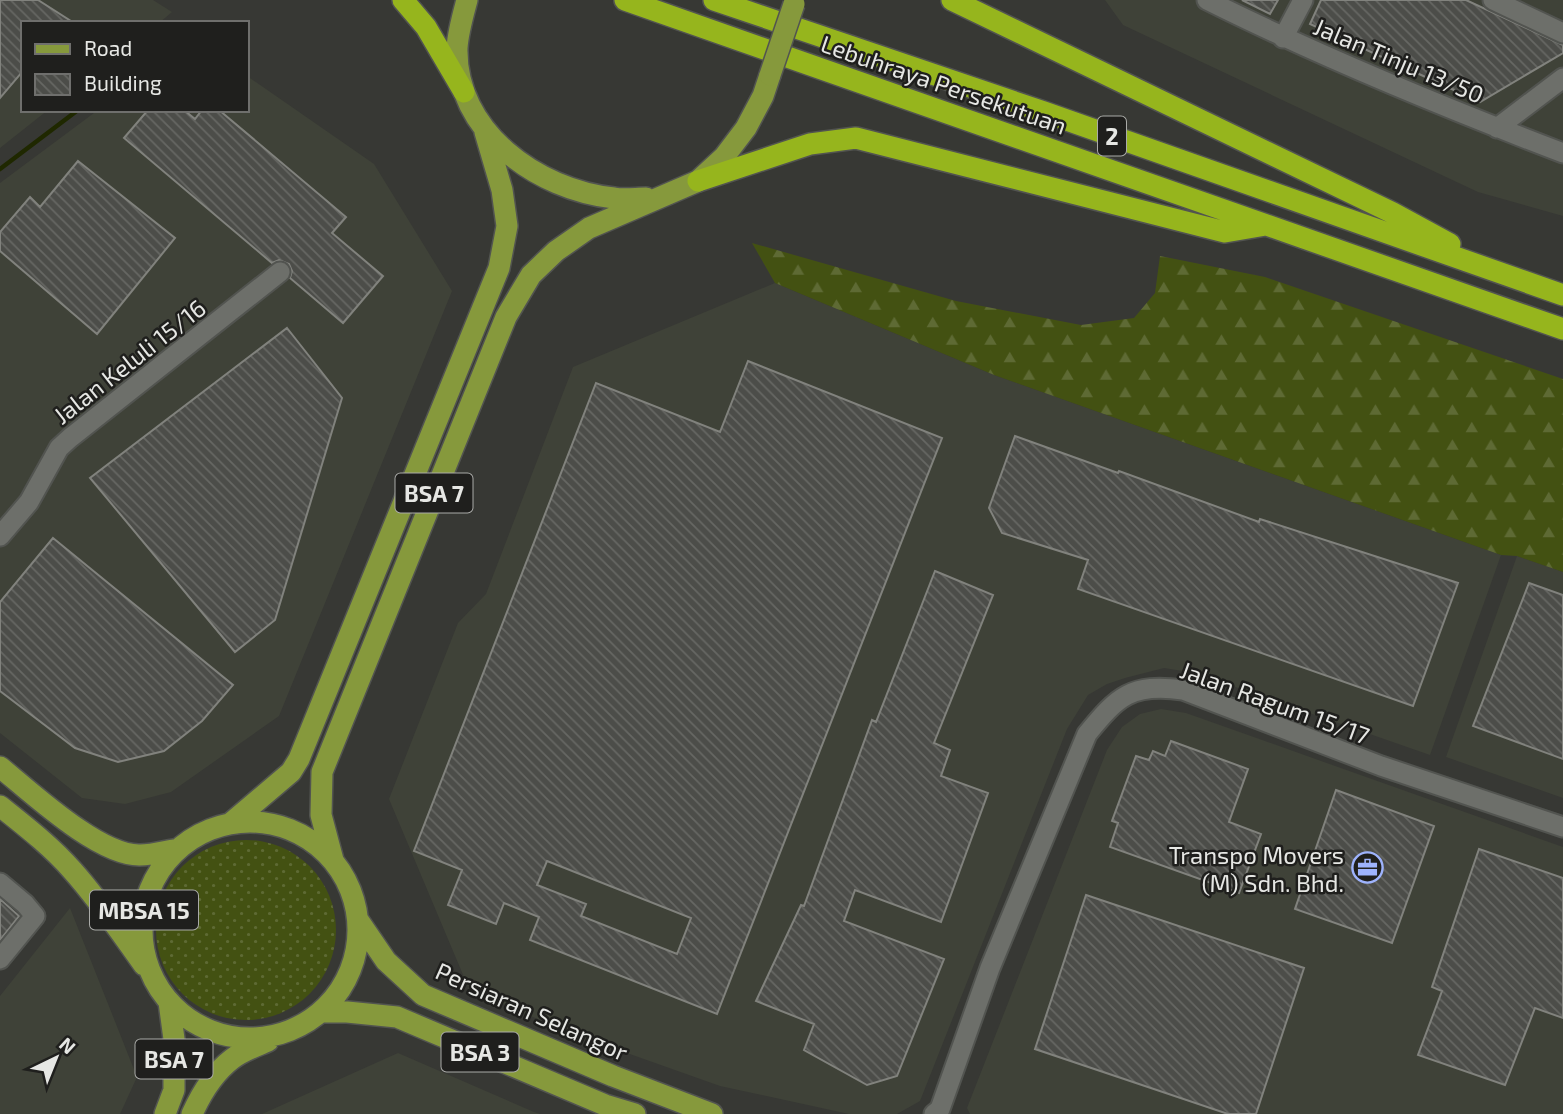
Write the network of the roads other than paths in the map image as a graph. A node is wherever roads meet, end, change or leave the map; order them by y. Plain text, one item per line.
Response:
1 (403, 0) edge
2 (467, 0) edge
3 (625, 0) edge
4 (714, 0) edge
5 (952, 0) edge
6 (1207, 0) edge
7 (1303, 0) edge
8 (1494, 0) edge
9 (794, 2) edge
10 (1563, 33) edge
11 (1283, 38) junction
12 (1563, 78) edge
13 (464, 92) junction
14 (1497, 128) junction
15 (485, 132) junction
16 (1556, 150) edge
17 (698, 181) junction
18 (659, 198) junction
19 (1268, 224) junction
20 (280, 272) dead end
21 (1508, 275) junction
22 (1563, 295) edge
23 (1563, 329) edge
24 (0, 536) edge
25 (0, 767) edge
26 (0, 806) edge
27 (230, 823) junction
28 (1563, 827) edge
29 (178, 849) junction
30 (333, 860) junction
31 (0, 883) edge
32 (358, 920) junction
33 (0, 959) edge
34 (153, 978) junction
35 (169, 1002) junction
36 (321, 1012) junction
37 (286, 1033) junction
38 (939, 1112) edge
39 (165, 1114) edge
40 (192, 1114) edge
41 (635, 1114) edge
42 (712, 1114) edge

1 - 13 highway
2 - 13 main road
3 - 19 highway, Lebuhraya Persekutuan / 2
4 - 21 highway, Lebuhraya Persekutuan / 2
5 - 21 highway
6 - 11 street, Jalan Tinju 13/50
7 - 11 street
8 - 10 street
9 - 17 main road, bridge
11 - 14 street, Jalan Tinju 13/50
12 - 14 street
13 - 15 main road
14 - 16 street, Jalan Tinju 13/50
15 - 18 main road
15 - 27 main road, BSA 7
17 - 18 main road
17 - 19 highway
18 - 30 main road, BSA 7
19 - 23 highway, Lebuhraya Persekutuan / 2
20 - 24 street, Jalan Keluli 15/16
21 - 22 highway, Lebuhraya Persekutuan / 2
25 - 29 main road
26 - 34 main road
27 - 29 main road, MBSA 15
27 - 30 main road, MBSA 15
28 - 38 street, Jalan Ragum 15/17
29 - 34 main road, MBSA 15
30 - 32 main road, MBSA 15
31 - 33 street
32 - 36 main road, MBSA 15
32 - 42 main road, Persiaran Selangor / BSA 3
34 - 35 main road, MBSA 15
35 - 37 main road, MBSA 15
35 - 39 main road, BSA 7
36 - 37 main road, MBSA 15
36 - 41 main road, BSA 3
37 - 40 main road, BSA 7

